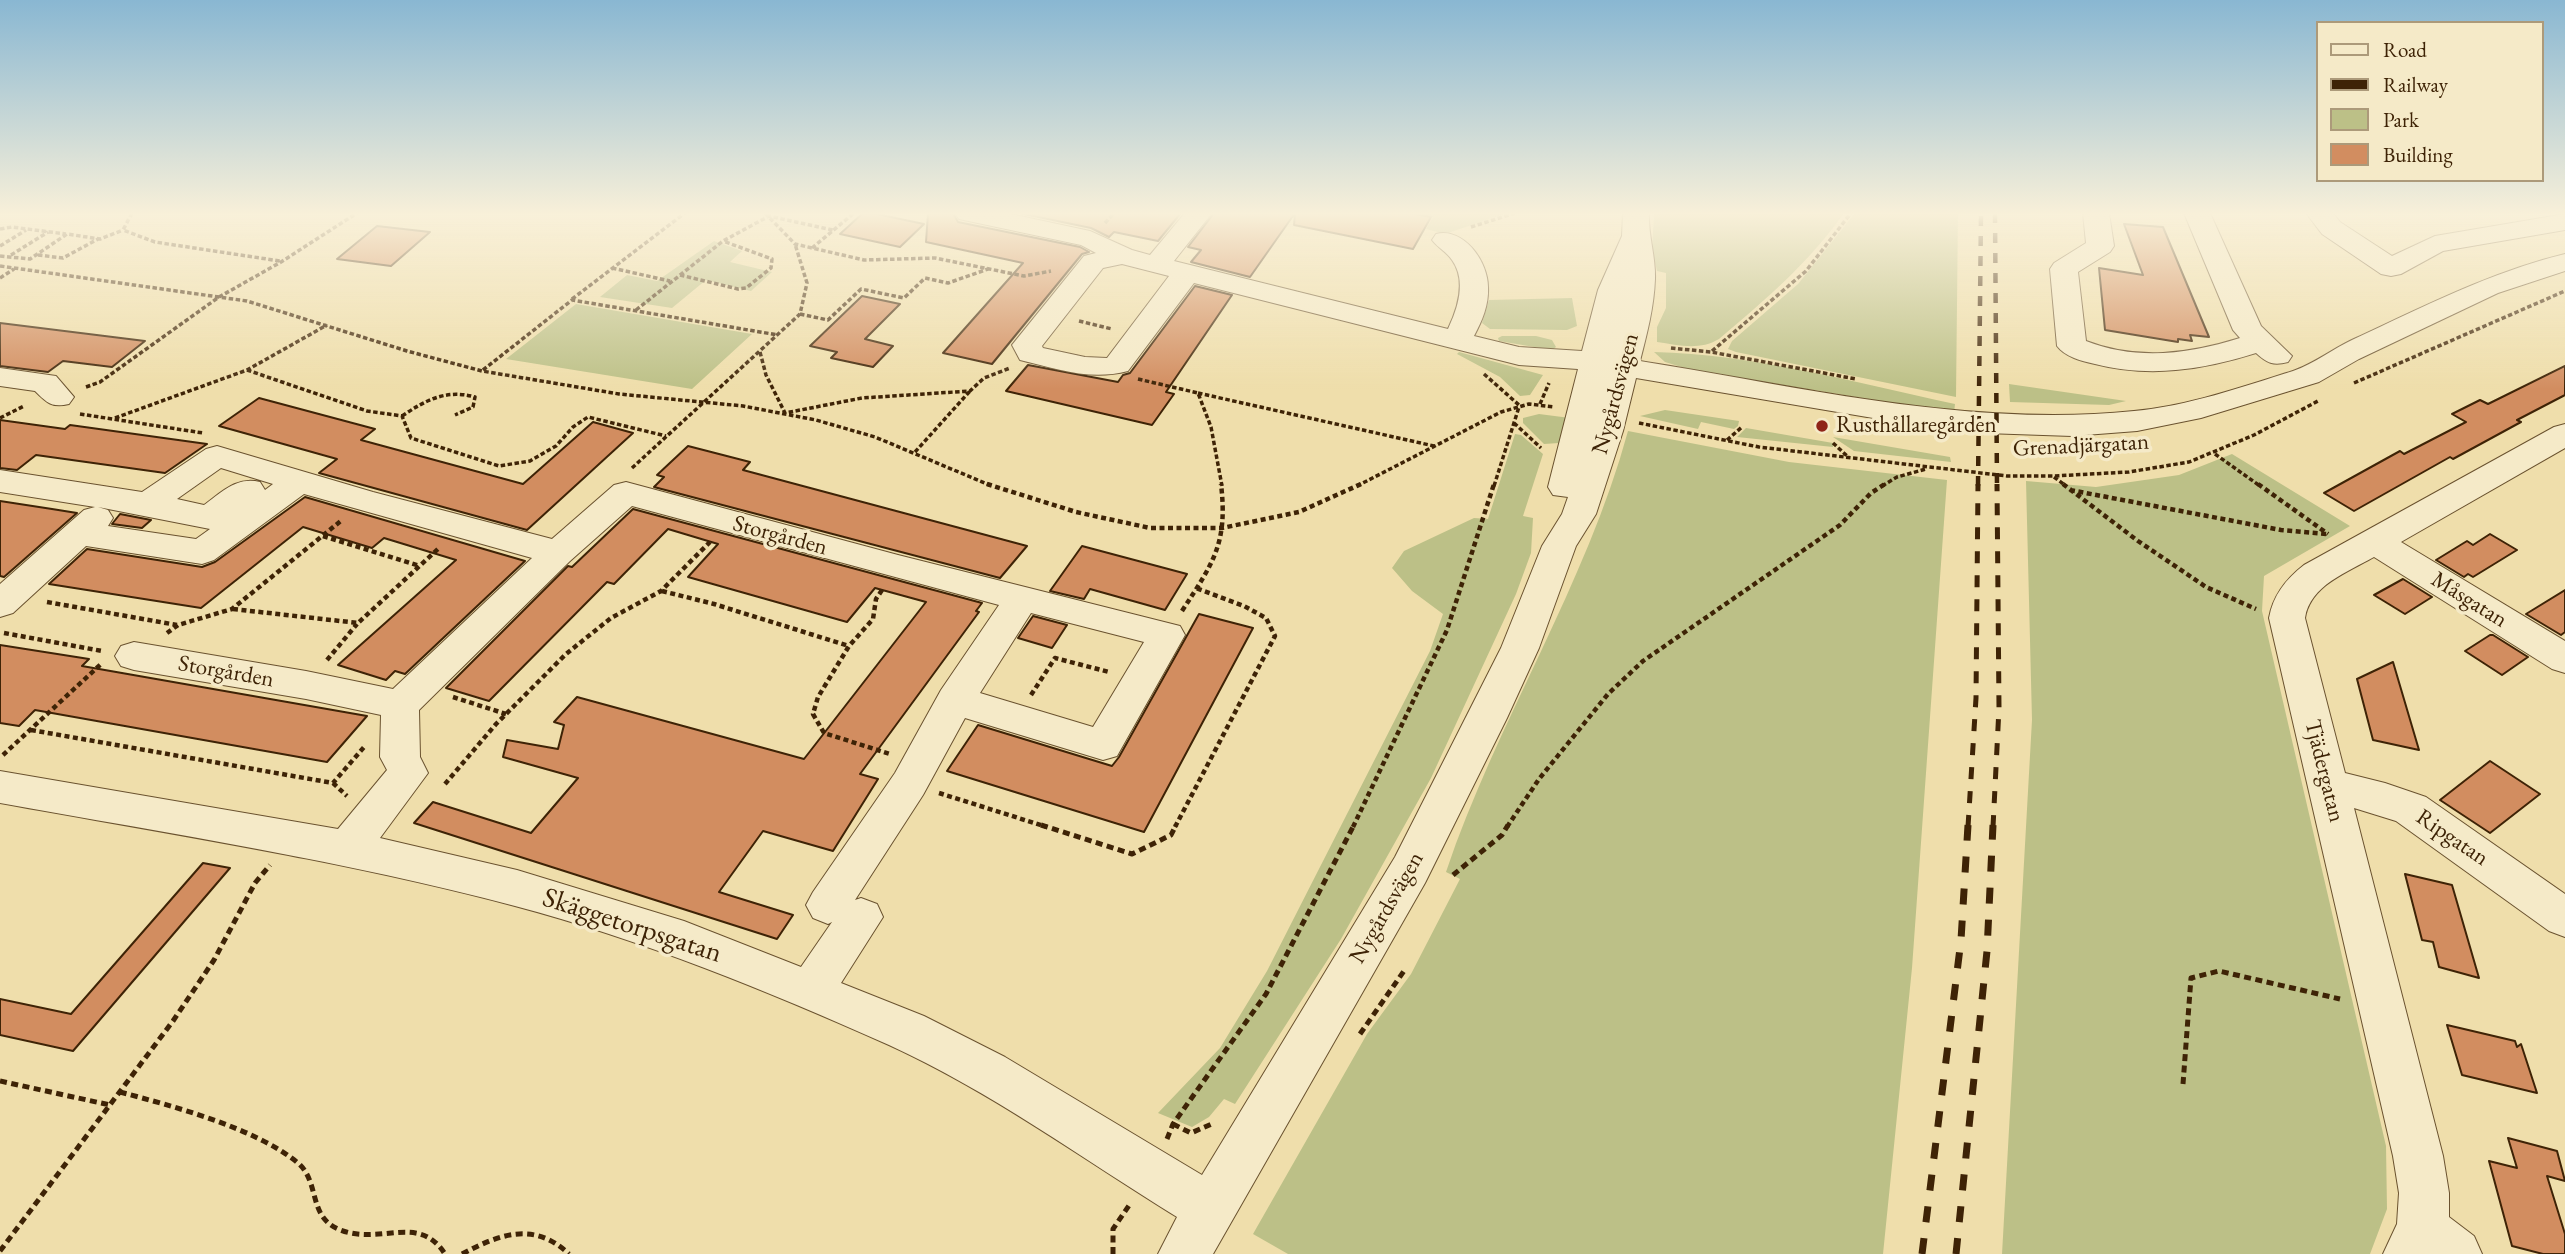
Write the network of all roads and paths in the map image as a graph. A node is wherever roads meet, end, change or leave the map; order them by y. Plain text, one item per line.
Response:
1 (1188, 271) edge
2 (41, 272) edge
3 (264, 272) edge
4 (608, 272) edge
5 (627, 272) edge
6 (684, 272) edge
7 (767, 272) edge
8 (803, 272) edge
9 (979, 272) edge
10 (1004, 272) edge
11 (1046, 272) edge
12 (1086, 272) edge
13 (1190, 272) edge
14 (1472, 272) edge
15 (1619, 272) edge
16 (1641, 272) edge
17 (1804, 272) edge
18 (2064, 272) edge
19 (2223, 272) edge
20 (2536, 272) edge
21 (679, 275) junction
22 (671, 282) junction
23 (2565, 291) edge
24 (219, 296) junction
25 (572, 300) junction
26 (636, 310) junction
27 (800, 314) junction
28 (1051, 315) junction
29 (328, 325) junction
30 (778, 335) junction
31 (1140, 335) junction
32 (1456, 341) junction
33 (2259, 342) junction
34 (760, 352) junction
35 (1711, 352) junction
36 (1031, 354) junction
37 (2389, 366) dead end
38 (1104, 368) junction
39 (1612, 369) junction
40 (247, 370) junction
41 (482, 371) junction
42 (2308, 376) junction
43 (0, 377) edge
44 (1868, 382) dead end
45 (970, 391) junction
46 (1198, 393) junction
47 (58, 397) junction
48 (703, 401) junction
49 (785, 413) junction
50 (455, 415) dead end
51 (402, 416) junction
52 (115, 418) junction
53 (1514, 423) junction
54 (1742, 427) dead end
55 (666, 436) junction
56 (1726, 441) dead end
57 (1833, 443) dead end
58 (1435, 447) junction
59 (2557, 447) edge
60 (915, 452) junction
61 (1548, 454) dead end
62 (2215, 454) dead end
63 (217, 456) junction
64 (1847, 457) dead end
65 (1928, 468) dead end
66 (2053, 476) dead end
67 (284, 478) junction
68 (0, 481) edge
69 (2067, 489) junction
70 (625, 493) junction
71 (133, 501) junction
72 (364, 501) junction
73 (461, 528) junction
74 (1222, 528) junction
75 (79, 533) junction
76 (322, 536) junction
77 (710, 542) dead end
78 (2352, 542) junction
79 (558, 553) junction
80 (420, 566) junction
81 (1196, 588) junction
82 (883, 590) dead end
83 (661, 591) junction
84 (1022, 599) junction
85 (5, 600) edge
86 (232, 609) junction
87 (2287, 618) junction
88 (358, 623) junction
89 (178, 625) junction
90 (0, 632) edge
91 (1167, 635) junction
92 (849, 646) junction
93 (117, 657) junction
94 (2565, 659) edge
95 (1140, 681) junction
96 (306, 685) junction
97 (409, 695) junction
98 (955, 701) junction
99 (506, 714) junction
100 (1015, 719) junction
101 (31, 730) junction
102 (0, 758) edge
103 (915, 774) junction
104 (427, 778) junction
105 (2326, 785) junction
106 (0, 787) edge
107 (292, 839) junction
108 (347, 848) junction
109 (1453, 876) dead end
110 (2565, 918) edge
111 (811, 990) junction
112 (2382, 1008) junction
113 (0, 1081) edge
114 (2183, 1084) dead end
115 (120, 1091) junction
116 (110, 1105) junction
117 (1150, 1173) junction
118 (1212, 1210) junction
119 (2429, 1246) edge
120 (0, 1251) edge
121 (445, 1254) edge
122 (461, 1254) edge
123 (569, 1254) edge
124 (1113, 1254) edge
125 (1184, 1254) edge

1 - 31 street
2 - 24 path
3 - 24 path
4 - 25 path
5 - 22 path
6 - 21 path
7 - 21 path
8 - 27 path
9 - 27 path
10 - 11 path
12 - 28 street
13 - 32 street
14 - 32 street
15 - 39 street, Nygårdsvägen
16 - 39 street, Nygårdsvägen
17 - 35 path
18 - 33 street
19 - 33 street
20 - 42 street, Grenadjärgatan
21 - 22 path
22 - 26 path
23 - 37 path
24 - 29 path
24 - 47 path
25 - 26 path
25 - 41 path
26 - 30 path
27 - 30 path
28 - 31 path
28 - 36 street
29 - 40 path
29 - 41 path
30 - 34 path
31 - 38 street
32 - 39 street
33 - 42 street
34 - 48 path
34 - 49 path
35 - 39 path
35 - 44 path
36 - 38 street
36 - 45 path
38 - 46 path
39 - 42 street, Grenadjärgatan
39 - 118 street, Nygårdsvägen
40 - 51 path
40 - 52 path
41 - 48 path
43 - 47 street
45 - 49 path
45 - 60 path
46 - 58 path
46 - 74 path
47 - 52 path
48 - 49 path
48 - 55 path
49 - 60 path
50 - 51 path
51 - 55 path
52 - 63 path
53 - 58 path
53 - 61 path
53 - 117 path
54 - 56 path
55 - 70 path
57 - 64 path
58 - 74 path
59 - 78 street
60 - 74 path
62 - 78 path
63 - 67 street
63 - 71 street
65 - 109 path
66 - 69 path
67 - 71 street
67 - 72 street
67 - 75 street
68 - 71 street
69 - 78 path
69 - 87 path
70 - 79 street
70 - 84 street, Storgården
71 - 75 street
72 - 73 street
72 - 76 path
73 - 79 street
73 - 80 path
74 - 81 path
75 - 85 street
76 - 80 path
76 - 86 path
77 - 83 path
78 - 87 street
78 - 94 street, Måsgatan
79 - 97 street
80 - 88 path
81 - 91 path
81 - 103 path
82 - 92 path
83 - 92 path
83 - 99 path
84 - 91 street, Storgården
84 - 98 street
85 - 89 path
86 - 88 path
86 - 89 path
87 - 105 street, Tjädergatan
88 - 96 path
89 - 93 path
90 - 93 path
91 - 95 street
92 - 103 path
93 - 96 street, Storgården
93 - 101 path
95 - 100 path
95 - 100 street
96 - 97 street, Storgården
97 - 99 path
97 - 101 path
97 - 104 street
98 - 100 street
98 - 103 street
99 - 104 path
101 - 102 path
103 - 111 street
104 - 108 street
105 - 110 street, Ripgatan
105 - 112 street, Tjädergatan
106 - 107 street, Skäggetorpsgatan
107 - 108 street, Skäggetorpsgatan
107 - 115 path
108 - 111 street, Skäggetorpsgatan
111 - 117 street, Skäggetorpsgatan
112 - 114 path
112 - 119 street, Tjädergatan
113 - 116 path
115 - 116 path
115 - 121 path
116 - 120 path
117 - 118 street, Skäggetorpsgatan
117 - 124 path
118 - 125 street, Nygårdsvägen
122 - 123 path

